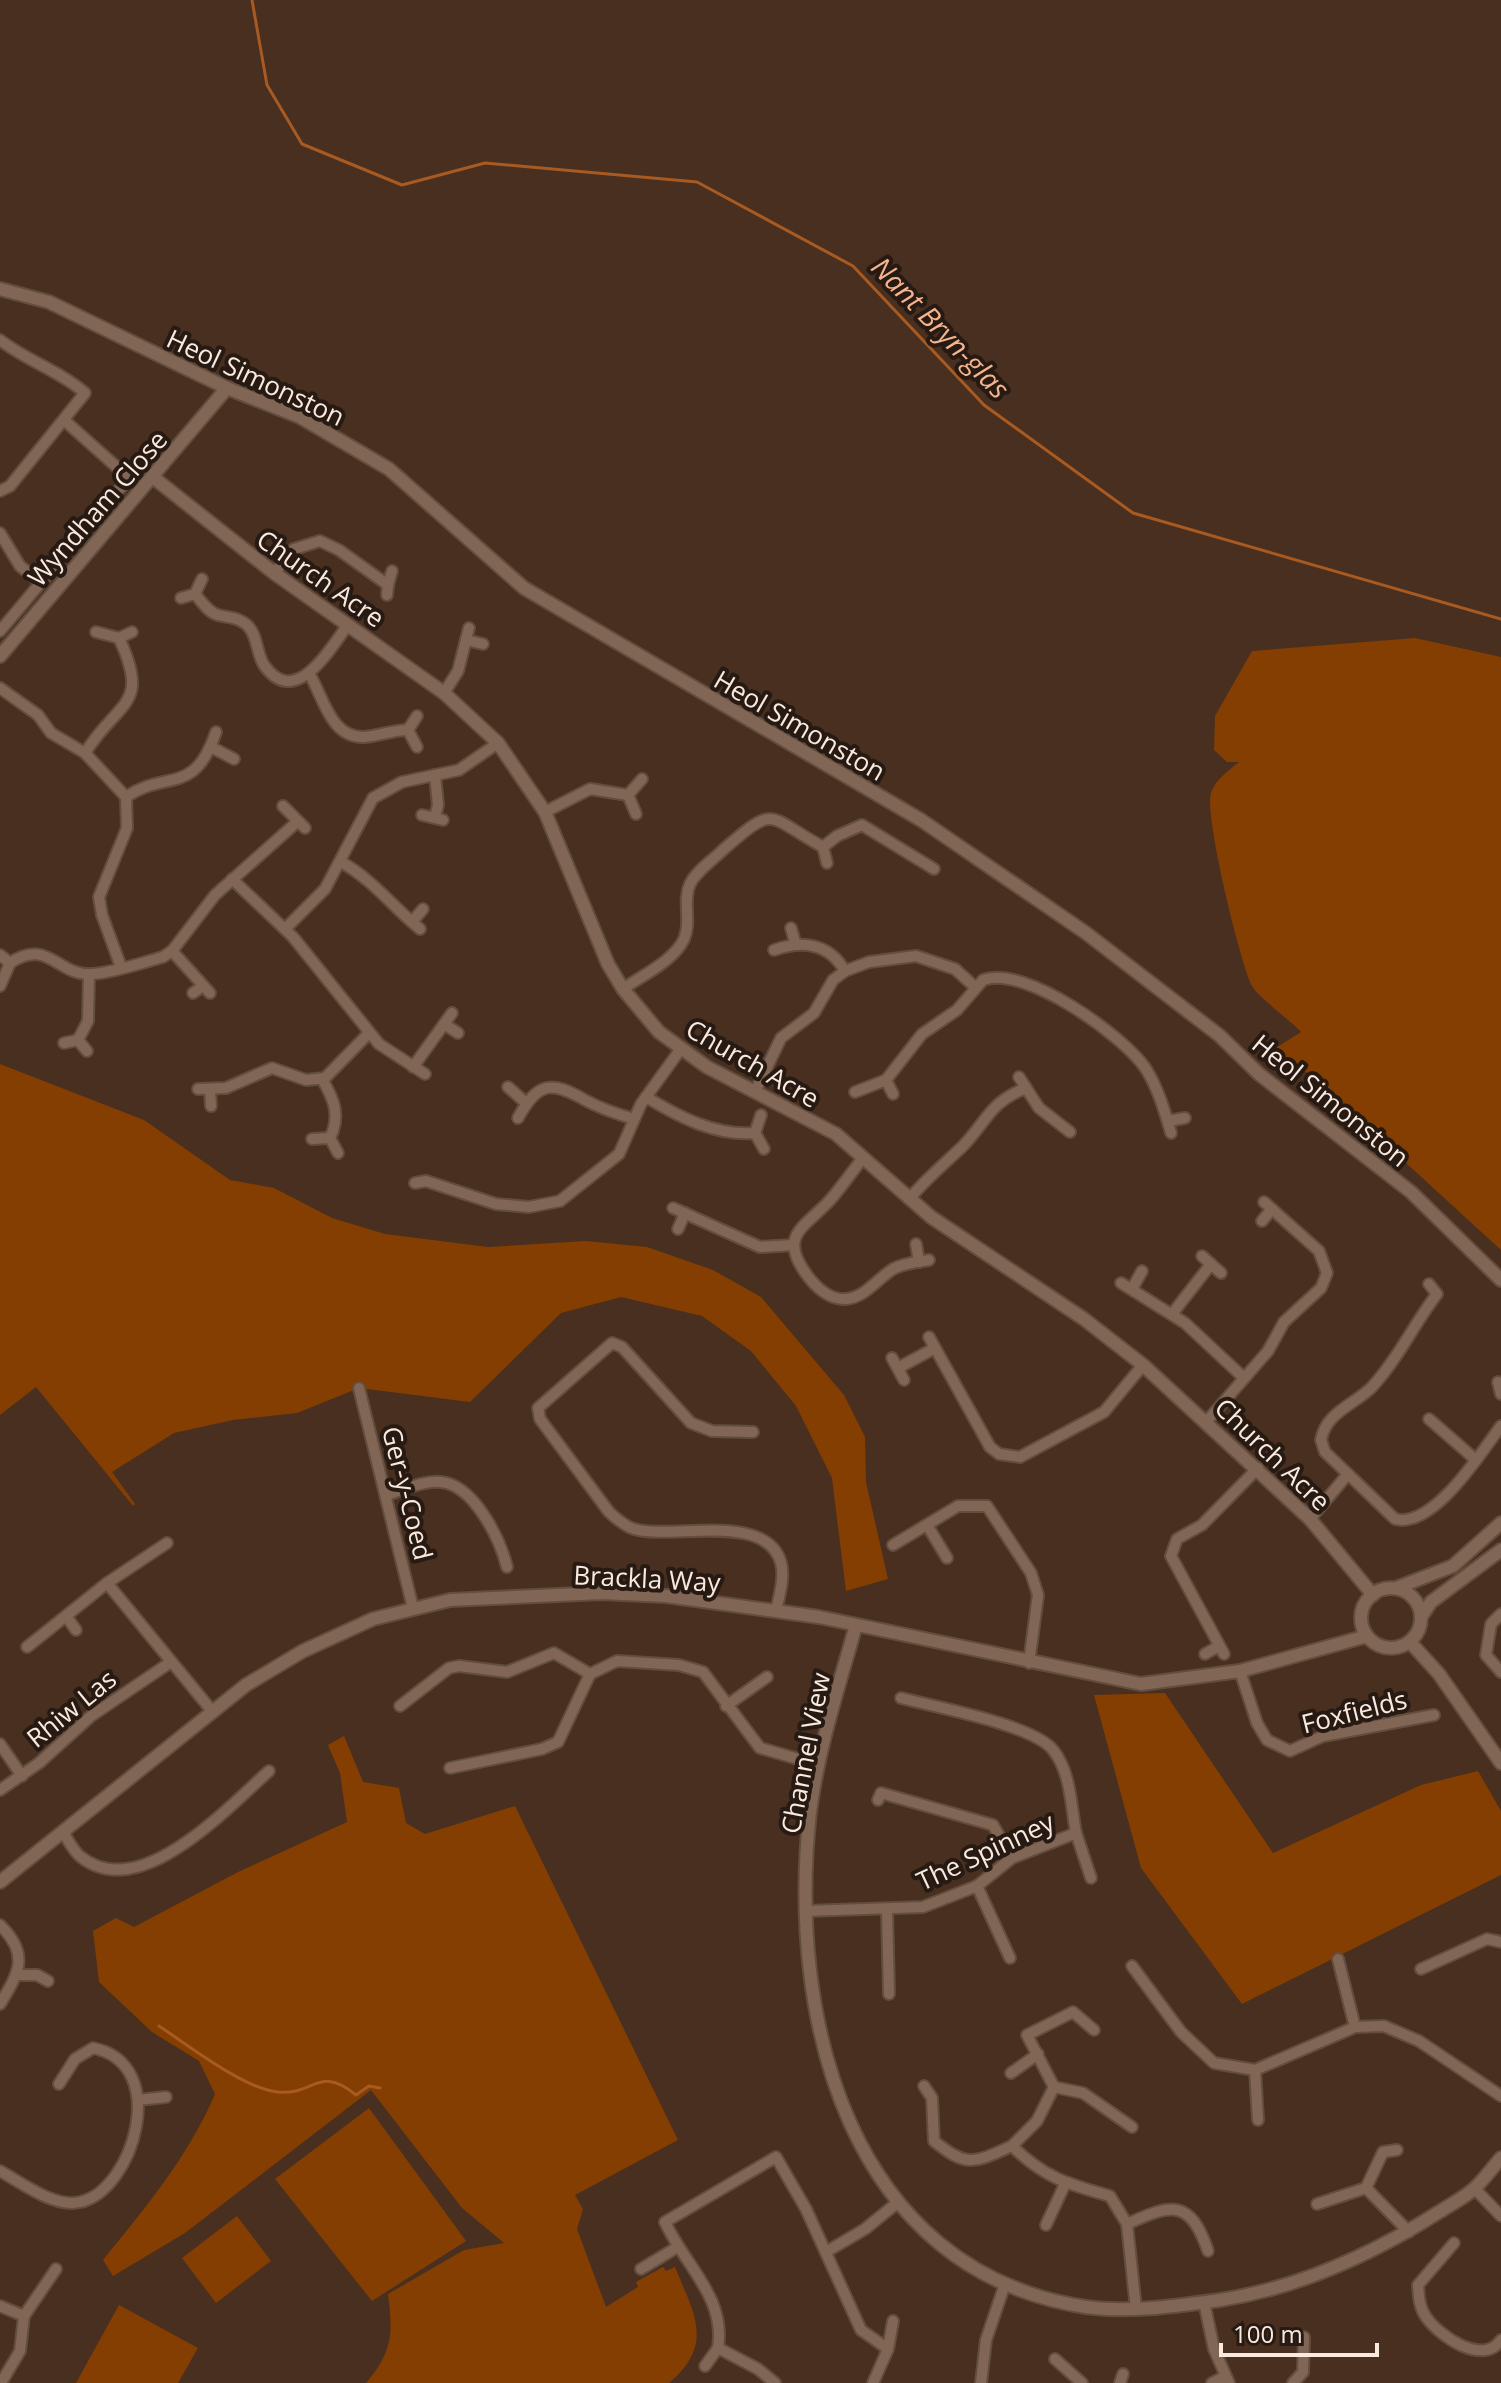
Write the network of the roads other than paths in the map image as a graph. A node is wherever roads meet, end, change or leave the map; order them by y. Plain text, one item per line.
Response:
1 (0, 289) edge
2 (23, 294) junction
3 (0, 300) edge
4 (0, 340) edge
5 (227, 388) junction
6 (64, 420) junction
7 (154, 478) junction
8 (0, 491) edge
9 (0, 533) edge
10 (392, 571) dead end
11 (274, 573) junction
12 (202, 579) dead end
13 (41, 583) junction
14 (195, 594) junction
15 (181, 598) dead end
16 (347, 626) junction
17 (469, 628) dead end
18 (0, 631) edge
19 (96, 632) dead end
20 (132, 632) dead end
21 (119, 638) junction
22 (466, 640) junction
23 (483, 644) dead end
24 (0, 656) edge
25 (310, 675) junction
26 (0, 688) edge
27 (444, 693) junction
28 (417, 716) dead end
29 (408, 730) junction
30 (216, 732) dead end
31 (498, 743) junction
32 (211, 747) junction
33 (417, 747) dead end
34 (85, 753) junction
35 (234, 759) dead end
36 (435, 775) junction
37 (642, 779) dead end
38 (628, 795) junction
39 (126, 797) junction
40 (283, 806) dead end
41 (545, 812) junction
42 (636, 814) dead end
43 (422, 815) dead end
44 (823, 847) junction
45 (341, 862) junction
46 (827, 863) dead end
47 (934, 869) dead end
48 (232, 879) junction
49 (423, 909) dead end
50 (791, 928) dead end
51 (285, 929) junction
52 (795, 942) junction
53 (774, 950) dead end
54 (172, 951) junction
55 (0, 955) edge
56 (10, 963) junction
57 (121, 967) junction
58 (845, 971) junction
59 (89, 974) junction
60 (0, 986) edge
61 (975, 987) junction
62 (623, 989) junction
63 (193, 993) dead end
64 (452, 1013) dead end
65 (444, 1024) junction
66 (369, 1033) junction
67 (458, 1033) dead end
68 (78, 1040) junction
69 (64, 1043) dead end
70 (680, 1050) junction
71 (87, 1051) dead end
72 (413, 1067) junction
73 (425, 1074) dead end
74 (1019, 1077) dead end
75 (322, 1079) junction
76 (886, 1080) junction
77 (508, 1087) dead end
78 (1026, 1088) junction
79 (755, 1092) junction
80 (855, 1092) dead end
81 (893, 1094) dead end
82 (646, 1097) junction
83 (526, 1103) junction
84 (211, 1106) dead end
85 (761, 1115) dead end
86 (518, 1118) dead end
87 (1185, 1118) dead end
88 (634, 1119) junction
89 (1070, 1132) dead end
90 (755, 1133) junction
91 (330, 1138) junction
92 (312, 1139) dead end
93 (764, 1149) dead end
94 (338, 1153) dead end
95 (862, 1159) junction
96 (415, 1183) dead end
97 (909, 1199) junction
98 (673, 1208) dead end
99 (685, 1213) junction
100 (1262, 1221) dead end
101 (678, 1229) dead end
102 (916, 1244) dead end
103 (794, 1245) junction
104 (1202, 1256) dead end
105 (1211, 1264) junction
106 (1142, 1271) dead end
107 (1221, 1273) dead end
108 (1501, 1280) edge
109 (1429, 1284) dead end
110 (1172, 1314) junction
111 (929, 1337) dead end
112 (935, 1348) junction
113 (1143, 1365) junction
114 (1244, 1378) junction
115 (904, 1380) dead end
116 (1498, 1382) dead end
117 (359, 1388) dead end
118 (1501, 1394) edge
119 (1429, 1419) dead end
120 (1207, 1421) junction
121 (1501, 1426) edge
122 (753, 1432) dead end
123 (1476, 1460) junction
124 (1258, 1468) junction
125 (1348, 1474) junction
126 (387, 1495) junction
127 (1310, 1519) junction
128 (1501, 1523) edge
129 (927, 1525) junction
130 (167, 1543) dead end
131 (893, 1545) dead end
132 (1501, 1550) edge
133 (947, 1558) dead end
134 (507, 1567) dead end
135 (107, 1583) junction
136 (1396, 1588) junction
137 (1373, 1595) junction
138 (413, 1608) junction
139 (776, 1611) junction
140 (1501, 1614) edge
141 (66, 1616) junction
142 (1421, 1617) junction
143 (856, 1625) junction
144 (76, 1630) dead end
145 (1367, 1636) junction
146 (1410, 1642) junction
147 (27, 1647) dead end
148 (1205, 1654) dead end
149 (171, 1662) junction
150 (1029, 1663) junction
151 (1240, 1671) junction
152 (1501, 1672) edge
153 (590, 1674) junction
154 (767, 1677) dead end
155 (901, 1698) dead end
156 (400, 1706) dead end
157 (726, 1706) junction
158 (212, 1711) junction
159 (1434, 1715) dead end
160 (0, 1744) edge
161 (1499, 1755) edge
162 (819, 1765) junction
163 (450, 1768) dead end
164 (269, 1771) dead end
165 (22, 1776) junction
166 (0, 1790) edge
167 (878, 1800) dead end
168 (63, 1832) junction
169 (1076, 1833) junction
170 (1012, 1858) junction
171 (1091, 1878) dead end
172 (0, 1882) edge
173 (977, 1886) junction
174 (887, 1910) junction
175 (806, 1911) junction
176 (0, 1925) edge
177 (1501, 1942) edge
178 (1010, 1958) dead end
179 (1338, 1959) dead end
180 (1132, 1966) dead end
181 (1421, 1969) dead end
182 (18, 1975) junction
183 (48, 1981) dead end
184 (889, 1994) dead end
185 (0, 2004) edge
186 (1355, 2027) junction
187 (1094, 2030) dead end
188 (1038, 2054) junction
189 (1255, 2070) junction
190 (1011, 2073) dead end
191 (59, 2084) dead end
192 (924, 2086) dead end
193 (1054, 2087) junction
194 (1501, 2096) edge
195 (166, 2097) dead end
196 (138, 2100) junction
197 (1258, 2120) dead end
198 (1132, 2127) dead end
199 (1012, 2146) junction
200 (1397, 2150) dead end
201 (1501, 2158) edge
202 (0, 2171) edge
203 (1065, 2184) junction
204 (1366, 2188) junction
205 (1475, 2189) junction
206 (897, 2203) junction
207 (1317, 2204) dead end
208 (1501, 2216) edge
209 (1127, 2224) junction
210 (1046, 2225) dead end
211 (1409, 2232) junction
212 (1454, 2243) dead end
213 (676, 2248) junction
214 (1208, 2251) dead end
215 (826, 2252) junction
216 (56, 2269) dead end
217 (641, 2269) dead end
218 (1005, 2284) junction
219 (1204, 2302) junction
220 (0, 2306) edge
221 (1136, 2309) junction
222 (24, 2316) junction
223 (893, 2321) dead end
224 (1304, 2337) dead end
225 (1501, 2340) edge
226 (718, 2348) junction
227 (888, 2349) junction
228 (1055, 2359) dead end
229 (705, 2366) dead end
230 (1226, 2380) edge
231 (1, 2383) edge
232 (775, 2383) edge
233 (873, 2383) edge
234 (981, 2383) edge
235 (1082, 2383) edge
236 (1212, 2383) edge
237 (1293, 2383) edge

1 - 2 street, Heol Simonston
2 - 3 street
2 - 5 street, Heol Simonston
4 - 6 street
5 - 7 street, Wyndham Close
5 - 108 street, Heol Simonston
6 - 8 street
6 - 13 street
7 - 11 street, Church Acre
7 - 24 street, Wyndham Close
9 - 13 street
10 - 11 street
11 - 16 street, Church Acre
12 - 14 street
13 - 18 street
14 - 15 street
14 - 25 street
16 - 25 street
16 - 27 street, Church Acre
17 - 22 street
19 - 21 street
20 - 21 street
21 - 34 street
22 - 23 street
22 - 27 street
25 - 29 street
26 - 34 street
27 - 31 street, Church Acre
28 - 29 street
29 - 33 street
30 - 32 street
31 - 36 street
31 - 41 street, Church Acre
32 - 35 street
32 - 39 street
34 - 39 street
36 - 43 street
36 - 45 street
37 - 38 street
38 - 41 street
38 - 42 street
39 - 57 street
40 - 48 street
41 - 62 street, Church Acre
44 - 46 street
44 - 47 street
44 - 62 street
45 - 49 street
45 - 51 street
48 - 51 street
48 - 54 street
50 - 52 street
51 - 66 street
52 - 53 street
52 - 58 street
54 - 57 street
54 - 63 street
55 - 56 street
56 - 59 street
56 - 60 street
57 - 59 street
58 - 61 street
58 - 79 street
59 - 68 street
61 - 76 street
61 - 87 street
62 - 70 street, Church Acre
64 - 65 street
65 - 67 street
65 - 72 street
66 - 72 street
66 - 75 street
68 - 69 street
68 - 71 street
70 - 79 street, Church Acre
70 - 82 street
72 - 73 street
74 - 78 street
75 - 84 street
75 - 91 street
76 - 80 street
76 - 81 street
77 - 83 street
78 - 89 street
78 - 97 street
79 - 95 street, Church Acre
82 - 88 street
82 - 90 street
83 - 86 street
83 - 88 street
85 - 90 street
88 - 96 street
90 - 93 street
91 - 92 street
91 - 94 street
95 - 97 street, Church Acre
95 - 103 street
97 - 113 street, Church Acre
98 - 99 street
99 - 101 street
99 - 103 street
100 - 114 street
102 - 103 street
104 - 105 street
105 - 107 street
105 - 110 street
106 - 110 street
109 - 125 street
110 - 114 street
111 - 112 street
112 - 113 street
112 - 115 street
113 - 120 street, Church Acre
114 - 120 street
116 - 118 street
117 - 126 street, Ger-y-Coed
119 - 123 street
120 - 124 street, Church Acre
121 - 123 street
122 - 139 street
123 - 125 street
124 - 127 street, Church Acre
124 - 148 street
125 - 127 street
126 - 134 street
126 - 138 street, Ger-y-Coed
127 - 137 street, Church Acre
128 - 136 street
129 - 131 street
129 - 133 street
129 - 150 street
130 - 135 street
132 - 142 street
135 - 141 street
135 - 149 street
136 - 137 street
136 - 142 street
137 - 145 street
138 - 139 street, Brackla Way
138 - 158 street, Brackla Way
139 - 143 street, Brackla Way
140 - 152 street
141 - 144 street
141 - 147 street
142 - 146 street
143 - 150 street, Brackla Way
143 - 162 street, Channel View
145 - 146 street
145 - 151 street, Brackla Way
146 - 161 street
149 - 158 street
149 - 165 street, Rhiw Las
150 - 151 street, Brackla Way
151 - 159 street, Foxfields
153 - 156 street
153 - 157 street
153 - 163 street
154 - 157 street
155 - 169 street, The Spinney
157 - 162 street
158 - 168 street, Brackla Way
160 - 165 street
162 - 175 street, Channel View
164 - 168 street
165 - 166 street, Rhiw Las
167 - 170 street
168 - 172 street, Brackla Way
169 - 170 street, The Spinney
169 - 171 street
170 - 173 street, The Spinney
173 - 174 street, The Spinney
173 - 178 street
174 - 175 street, The Spinney
174 - 184 street
175 - 206 street, Channel View
176 - 182 street
177 - 181 street
179 - 186 street
180 - 189 street
182 - 183 street
182 - 185 street
186 - 189 street
186 - 194 street
187 - 188 street
188 - 190 street
188 - 193 street
189 - 197 street
191 - 196 street
192 - 199 street
193 - 198 street
193 - 199 street
195 - 196 street
196 - 202 street
199 - 203 street
200 - 204 street
201 - 205 street, Channel View
203 - 209 street
203 - 210 street
204 - 207 street
204 - 211 street
205 - 208 street
205 - 211 street, Channel View
206 - 215 street
206 - 218 street, Channel View
209 - 214 street
209 - 221 street
211 - 219 street, Channel View
212 - 225 street
213 - 215 street
213 - 217 street
213 - 226 street
215 - 227 street
216 - 222 street
218 - 221 street, Channel View
218 - 234 street
219 - 221 street, Channel View
219 - 230 street
220 - 222 street
222 - 231 street
223 - 227 street
224 - 237 street
226 - 229 street
226 - 232 street
227 - 233 street
228 - 235 street
230 - 236 street

